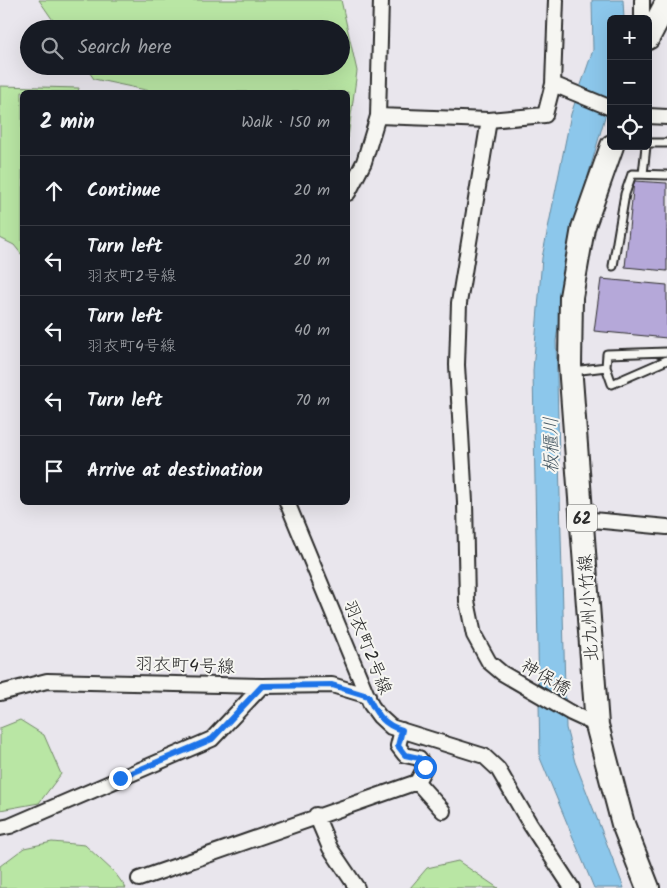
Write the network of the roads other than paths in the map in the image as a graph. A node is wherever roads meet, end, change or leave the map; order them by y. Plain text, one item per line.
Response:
1 (381, 0) edge
2 (556, 0) edge
3 (642, 0) edge
4 (667, 2) edge
5 (642, 15) edge
6 (652, 30) edge
7 (553, 84) junction
8 (607, 107) edge
9 (378, 116) junction
10 (652, 116) edge
11 (667, 117) edge
12 (489, 120) junction
13 (667, 142) edge
14 (652, 143) edge
15 (611, 150) edge
16 (646, 150) edge
17 (643, 174) junction
18 (667, 175) edge
19 (350, 189) edge
20 (614, 266) dead end
21 (667, 352) edge
22 (667, 360) edge
23 (606, 367) junction
24 (570, 372) junction
25 (288, 505) edge
26 (582, 519) junction
27 (667, 527) edge
28 (262, 686) junction
29 (0, 693) edge
30 (368, 696) junction
31 (596, 725) junction
32 (402, 730) junction
33 (417, 782) junction
34 (443, 811) dead end
35 (316, 816) junction
36 (0, 828) edge
37 (139, 880) dead end
38 (358, 888) edge
39 (572, 888) edge
40 (648, 888) edge

1 - 9 street
2 - 7 street
3 - 5 street
4 - 6 main road
7 - 8 street
7 - 12 street
9 - 12 street
9 - 19 street
10 - 11 street
12 - 31 street, 神保橋
13 - 14 lane
15 - 24 main road, 北九州小竹線 / 62
16 - 17 lane
17 - 18 lane
17 - 20 lane
21 - 23 lane
22 - 23 lane
23 - 24 lane
24 - 26 main road, 北九州小竹線 / 62
25 - 30 street, 羽衣町2号線
26 - 27 street
26 - 31 main road, 北九州小竹線 / 62
28 - 29 street, 羽衣町4号線
28 - 30 street, 羽衣町4号線
28 - 36 street
30 - 32 street, 羽衣町2号線
31 - 40 main road, 北九州小竹線 / 62
32 - 33 street
32 - 39 street, 羽衣町2号線
33 - 34 street
33 - 35 street
35 - 37 street
35 - 38 street

